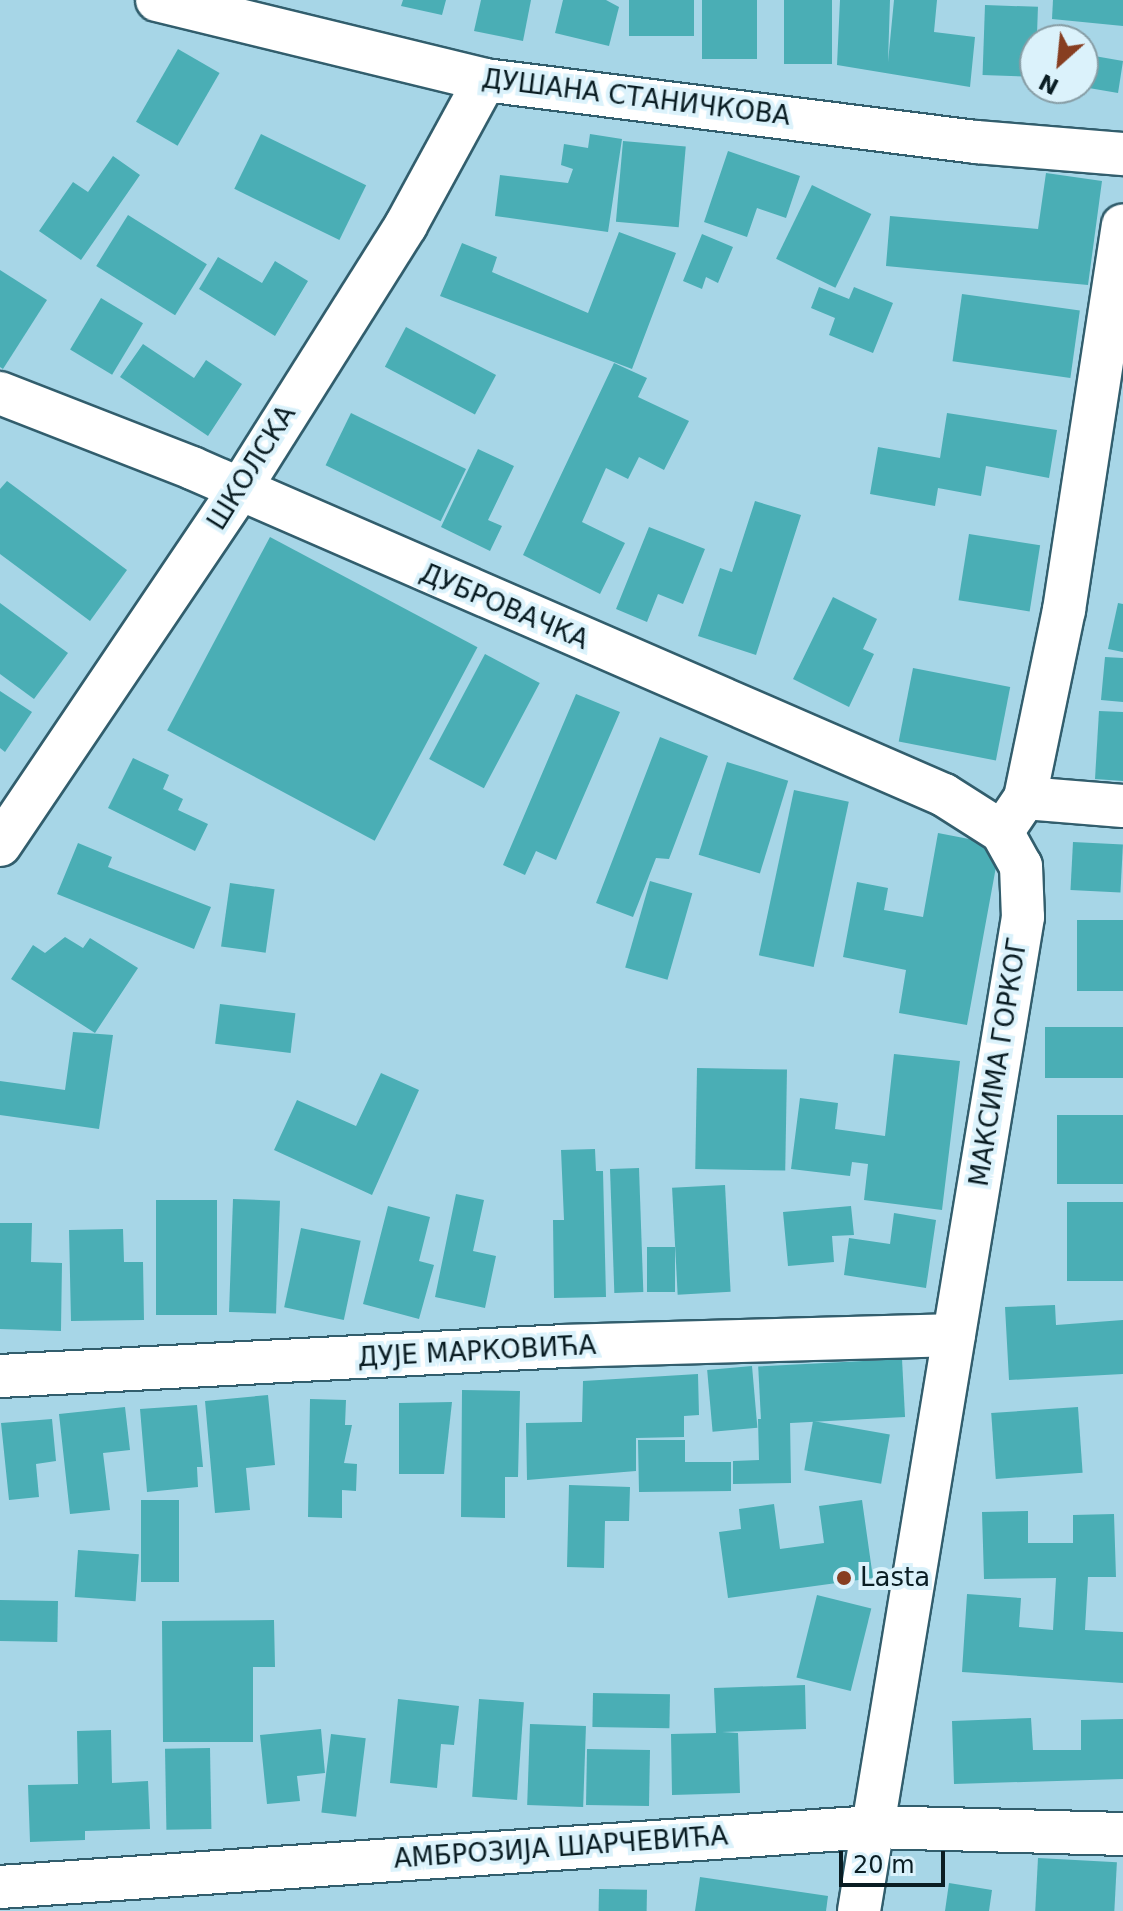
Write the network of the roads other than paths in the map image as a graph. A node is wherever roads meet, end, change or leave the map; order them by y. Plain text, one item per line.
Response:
1 (157, 0) edge
2 (485, 80) junction
3 (1123, 154) edge
4 (1123, 225) edge
5 (0, 393) edge
6 (238, 492) junction
7 (1025, 798) junction
8 (1123, 806) edge
9 (1002, 832) junction
10 (0, 845) edge
11 (954, 1335) junction
12 (0, 1376) edge
13 (873, 1827) junction
14 (1123, 1834) edge
15 (0, 1887) edge
16 (859, 1911) edge

1 - 2 street, ДУШАНА СТАНИЧКОВА
2 - 3 street, ДУШАНА СТАНИЧКОВА
2 - 6 street, ШКОЛСКА
4 - 7 street
5 - 6 street, ДУБРОВАЧКА
6 - 9 street, ДУБРОВАЧКА
6 - 10 street, ШКОЛСКА
7 - 8 street
7 - 9 street
9 - 11 street, МАКСИМА ГОРКОГ
11 - 12 street, ДУЈЕ МАРКОВИЋА
11 - 13 street, МАКСИМА ГОРКОГ
13 - 14 street, АМБРОЗИЈА ШАРЧЕВИЋА
13 - 15 street, АМБРОЗИЈА ШАРЧЕВИЋА
13 - 16 street, МАКСИМА ГОРКОГ

